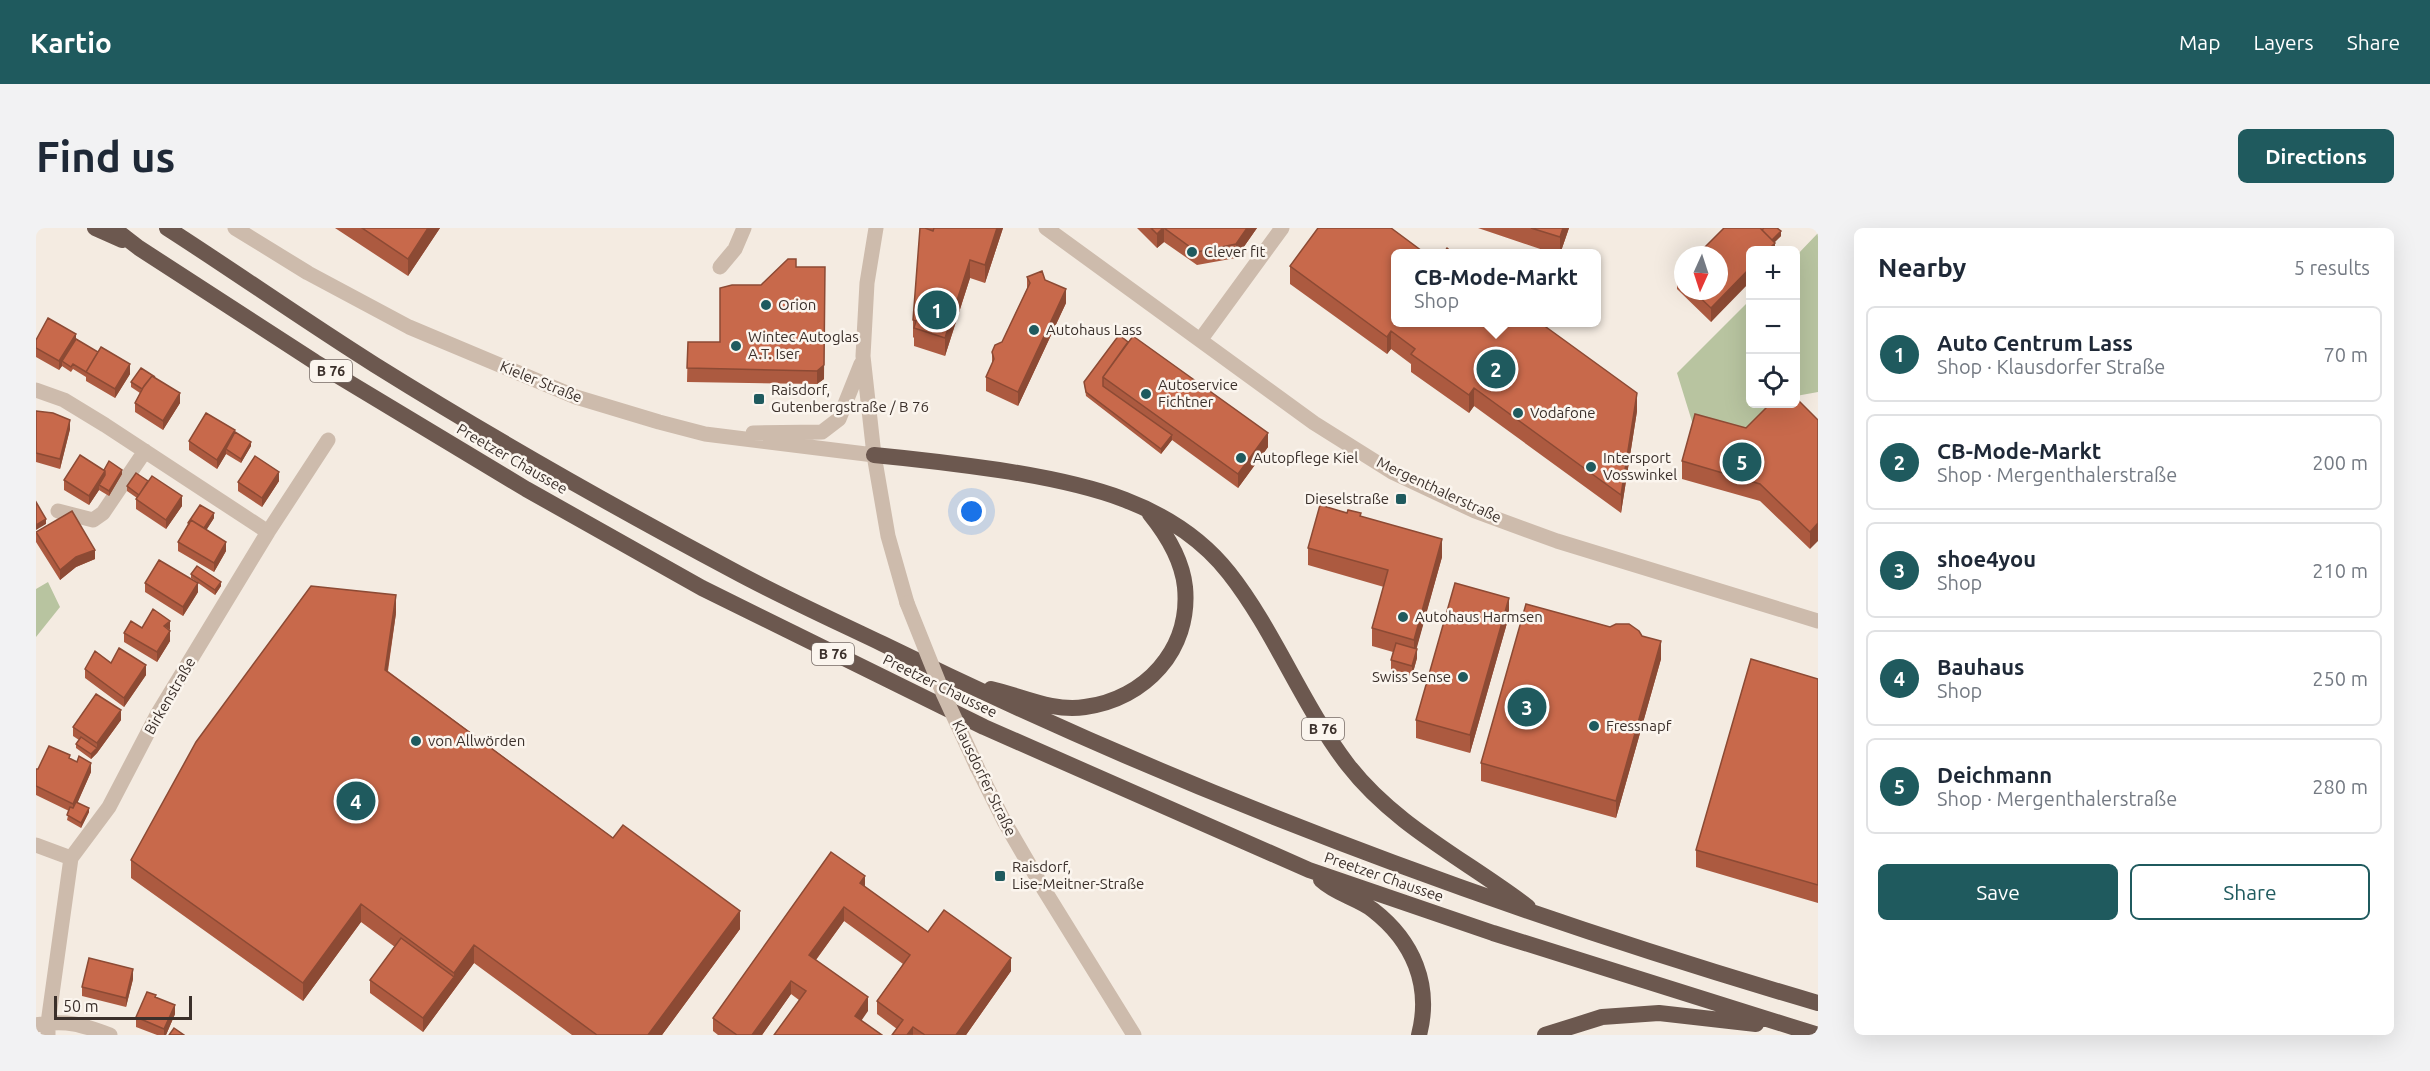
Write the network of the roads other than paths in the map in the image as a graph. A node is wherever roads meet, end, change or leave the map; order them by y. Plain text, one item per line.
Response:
1 (95, 228) edge
2 (113, 228) edge
3 (168, 228) edge
4 (235, 228) edge
5 (744, 228) edge
6 (884, 228) edge
7 (1046, 228) edge
8 (1282, 228) edge
9 (874, 235) edge
10 (139, 248) junction
11 (720, 267) dead end
12 (1201, 339) junction
13 (863, 356) junction
14 (36, 390) edge
15 (705, 434) junction
16 (328, 440) dead end
17 (145, 451) junction
18 (874, 455) junction
19 (1145, 509) junction
20 (58, 511) dead end
21 (268, 532) junction
22 (1818, 621) edge
23 (964, 684) junction
24 (36, 845) edge
25 (71, 858) junction
26 (1309, 870) junction
27 (1541, 916) junction
28 (1818, 1003) edge
29 (44, 1027) edge
30 (1794, 1028) junction
31 (110, 1035) edge
32 (1134, 1035) edge
33 (1419, 1035) edge
34 (1545, 1035) edge
35 (1818, 1035) edge

1 - 10 highway, B 76
2 - 10 highway, Preetzer Chaussee / B 76
3 - 23 highway, Preetzer Chaussee / B 76
4 - 15 street, Kieler Straße
5 - 11 street
6 - 9 street
7 - 12 street, Mergenthalerstraße
8 - 12 street
9 - 13 street, Klausdorfer Straße
10 - 26 highway, Preetzer Chaussee / B 76
12 - 22 street, Mergenthalerstraße
13 - 15 street, Klausdorfer Straße
13 - 18 street, Klausdorfer Straße
14 - 17 street
15 - 18 street, Kieler Straße
16 - 21 street, Birkenstraße
17 - 20 street
17 - 21 street
18 - 19 highway, B 76
18 - 32 street, Klausdorfer Straße, bridge
19 - 23 highway, B 76
19 - 27 highway, B 76
21 - 25 street, Birkenstraße
23 - 27 highway, Preetzer Chaussee / B 76
24 - 25 street
25 - 29 street
26 - 30 highway, Preetzer Chaussee / B 76
26 - 33 highway, B 76
27 - 28 highway, Preetzer Chaussee / B 76
29 - 31 street
30 - 34 highway, B 76
30 - 35 highway, Preetzer Chaussee / B 76

